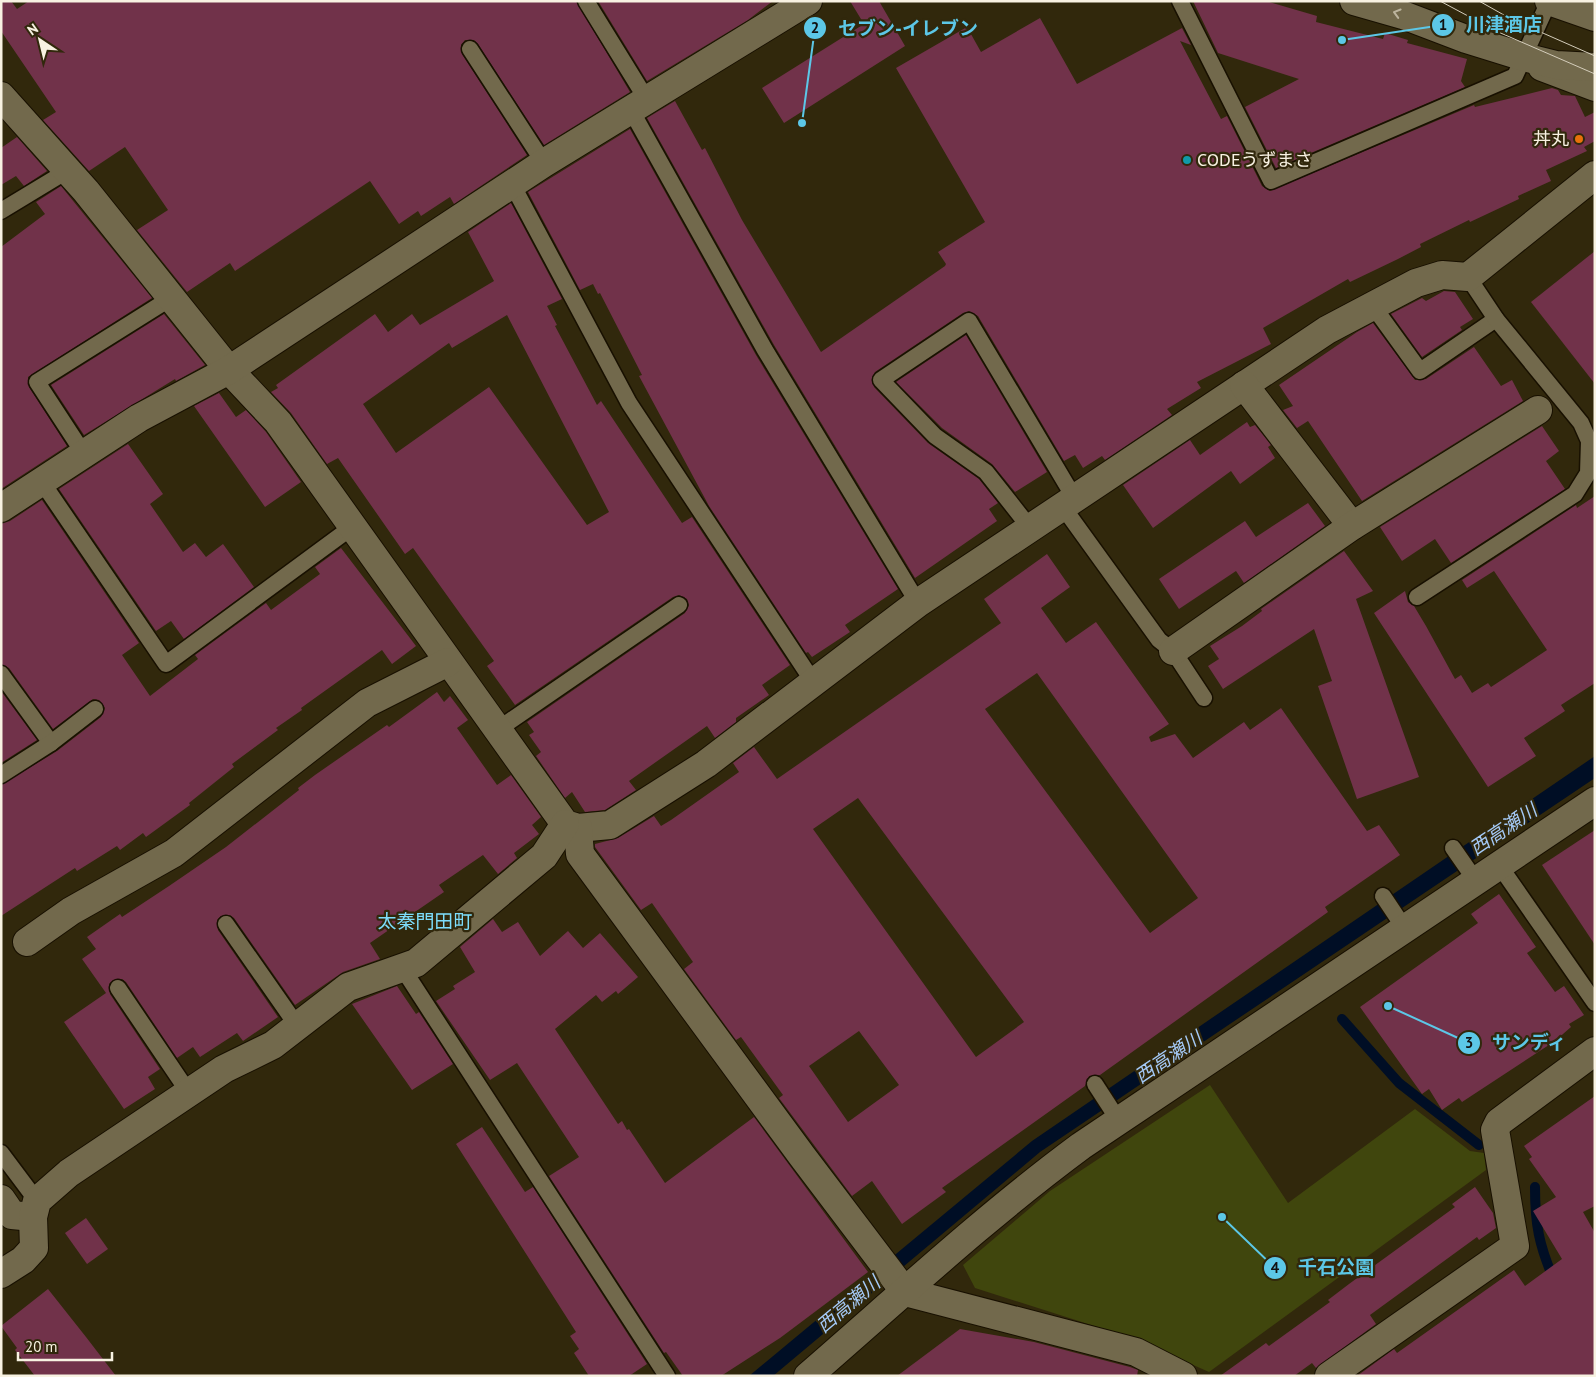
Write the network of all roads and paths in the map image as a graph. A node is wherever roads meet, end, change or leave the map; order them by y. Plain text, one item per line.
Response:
1 (586, 1) edge
2 (808, 1) edge
3 (1180, 1) edge
4 (1354, 1) edge
5 (1549, 1) edge
6 (1595, 17) edge
7 (470, 49) dead end
8 (1524, 57) junction
9 (1595, 67) edge
10 (1595, 87) edge
11 (1, 96) edge
12 (639, 105) junction
13 (544, 163) junction
14 (67, 171) junction
15 (1595, 175) edge
16 (512, 184) junction
17 (1, 211) edge
18 (1468, 277) junction
19 (171, 298) junction
20 (1373, 306) junction
21 (1496, 319) junction
22 (230, 370) junction
23 (1244, 385) junction
24 (1538, 410) dead end
25 (84, 454) junction
26 (42, 482) junction
27 (1069, 503) junction
28 (1, 508) edge
29 (1352, 526) junction
30 (352, 527) junction
31 (1031, 528) junction
32 (1417, 597) dead end
33 (918, 603) junction
34 (679, 604) dead end
35 (1173, 651) junction
36 (448, 662) junction
37 (1, 674) edge
38 (814, 683) junction
39 (1204, 698) dead end
40 (95, 709) dead end
41 (497, 730) junction
42 (50, 743) junction
43 (1, 775) edge
44 (1595, 802) edge
45 (572, 826) junction
46 (1454, 848) dead end
47 (1499, 865) junction
48 (1471, 874) junction
49 (1383, 896) dead end
50 (1401, 922) junction
51 (226, 924) dead end
52 (27, 942) dead end
53 (403, 969) junction
54 (118, 988) dead end
55 (1595, 1003) edge
56 (298, 1027) junction
57 (1595, 1052) edge
58 (1095, 1084) dead end
59 (189, 1093) junction
60 (1117, 1117) junction
61 (1, 1153) edge
62 (1, 1199) edge
63 (35, 1209) junction
64 (1, 1274) edge
65 (894, 1278) junction
66 (667, 1376) edge
67 (808, 1376) edge
68 (1183, 1376) edge
69 (1329, 1376) edge

1 - 12 lane
2 - 12 street
3 - 8 lane
8 -> 4 street
5 - 6 street
5 - 8 lane
7 - 13 lane
8 - 9 street
8 - 10 street
11 - 14 street
12 - 13 street
12 - 33 lane
13 - 16 street
14 - 17 lane
14 - 19 street
15 - 18 street
16 - 22 street
16 - 38 lane
18 - 20 street
18 - 21 lane
19 - 22 street
19 - 25 lane
20 - 21 lane
20 - 23 street
21 - 32 lane
22 - 25 street
22 - 30 street
23 - 27 street
23 - 29 street
24 - 29 street
25 - 26 street
26 - 28 street
26 - 30 lane
27 - 31 street
27 - 31 lane
27 - 35 lane
29 - 35 street
30 - 36 street
31 - 33 street
33 - 38 street
34 - 41 lane
35 - 39 lane
36 - 41 street
36 - 52 street
37 - 42 lane
38 - 45 street
40 - 42 lane
41 - 45 street
42 - 43 lane
44 - 47 street
45 - 53 street
45 - 65 street
46 - 48 lane
47 - 48 street
47 - 55 lane
48 - 50 street
49 - 50 lane
50 - 60 street
51 - 56 lane
53 - 56 street
53 - 66 lane
54 - 59 lane
56 - 59 street
57 - 69 street
58 - 60 lane
59 - 63 street
60 - 65 street
61 - 63 lane
62 - 63 street
63 - 64 street
65 - 67 street
65 - 68 street

